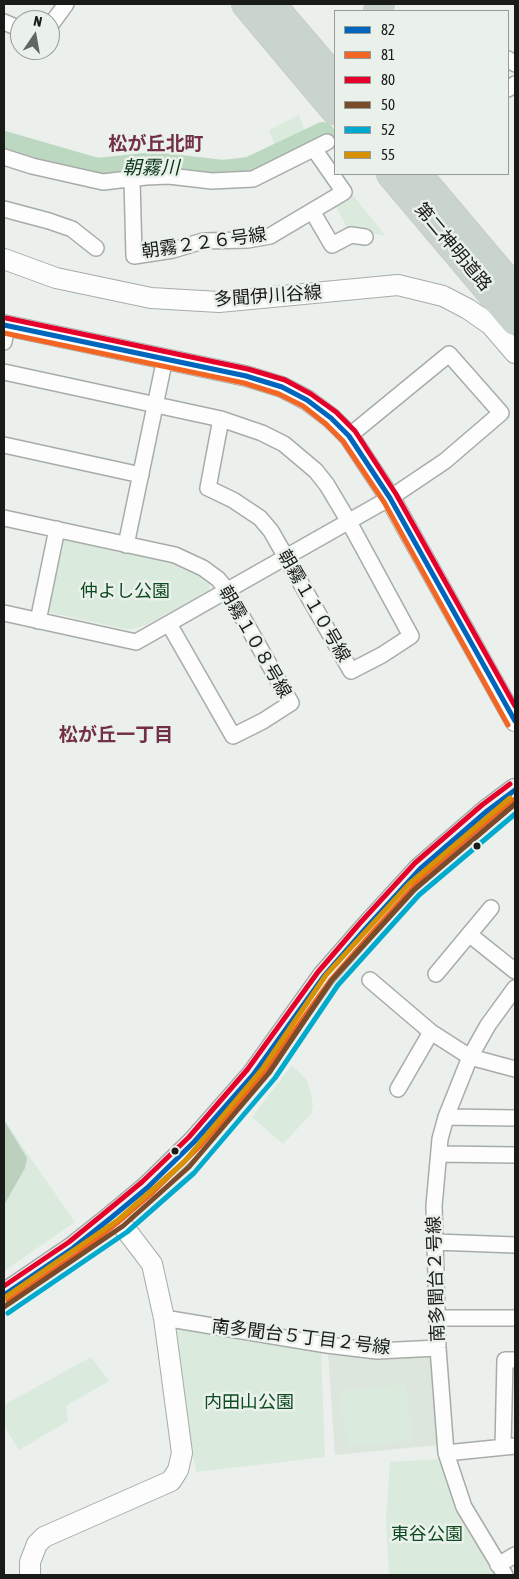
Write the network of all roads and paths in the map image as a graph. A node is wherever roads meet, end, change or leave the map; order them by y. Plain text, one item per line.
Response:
1 (240, 4) edge
2 (246, 4) edge
3 (271, 4) edge
4 (333, 97) edge
5 (327, 142) dead end
6 (314, 150) junction
7 (4, 157) edge
8 (392, 175) edge
9 (132, 179) junction
10 (424, 179) edge
11 (4, 209) edge
12 (312, 211) junction
13 (365, 237) dead end
14 (96, 248) dead end
15 (4, 259) edge
16 (515, 290) edge
17 (515, 321) edge
18 (5, 331) edge
19 (515, 353) edge
20 (165, 358) junction
21 (4, 372) edge
22 (155, 405) junction
23 (221, 419) junction
24 (349, 436) junction
25 (4, 445) edge
26 (141, 475) junction
27 (390, 498) junction
28 (4, 518) edge
29 (349, 522) junction
30 (56, 529) junction
31 (126, 545) junction
32 (286, 557) junction
33 (227, 590) junction
34 (4, 613) edge
35 (38, 621) junction
36 (168, 624) junction
37 (515, 722) edge
38 (515, 790) edge
39 (515, 804) edge
40 (491, 908) dead end
41 (470, 935) junction
42 (515, 971) edge
43 (436, 974) dead end
44 (370, 980) dead end
45 (515, 988) edge
46 (431, 1032) junction
47 (470, 1057) junction
48 (515, 1070) edge
49 (398, 1089) dead end
50 (446, 1117) junction
51 (515, 1118) edge
52 (439, 1154) junction
53 (515, 1155) edge
54 (117, 1222) junction
55 (436, 1242) junction
56 (515, 1245) edge
57 (4, 1295) edge
58 (4, 1307) edge
59 (164, 1318) junction
60 (438, 1318) junction
61 (515, 1318) edge
62 (438, 1348) junction
63 (515, 1360) edge
64 (509, 1446) edge
65 (446, 1453) junction
66 (515, 1555) edge
67 (502, 1570) edge
68 (30, 1575) edge

1 - 4 highway
2 - 4 highway
3 - 4 highway
5 - 6 street
6 - 9 street
6 - 12 street, 朝霧２２６号線
7 - 9 street
8 - 17 highway, 第二神明道路
9 - 12 street, 朝霧２２６号線
10 - 16 highway, 第二神明道路
11 - 14 street
12 - 13 street
15 - 19 street, 多聞伊川谷線
18 - 20 street
20 - 22 street
20 - 24 street
21 - 22 street, 朝霧１１０号線
22 - 23 street, 朝霧１１０号線
22 - 26 street
23 - 29 street, 朝霧１１０号線
23 - 32 street, 朝霧１１０号線
24 - 27 street
24 - 27 street
25 - 26 street
26 - 31 street
27 - 29 street
27 - 37 street
28 - 30 street, 朝霧１０８号線
29 - 32 street
29 - 32 street, 朝霧１１０号線
30 - 31 street, 朝霧１０８号線
30 - 35 street
31 - 33 street, 朝霧１０８号線
32 - 33 street
33 - 36 street
33 - 36 street, 朝霧１０８号線
34 - 35 street
35 - 36 street
38 - 54 main road
39 - 54 main road
40 - 41 street
41 - 42 street
41 - 43 street
44 - 46 street
45 - 47 street, 南多聞台２号線
46 - 47 street
46 - 49 street
47 - 48 street
47 - 50 street, 南多聞台２号線
50 - 51 street
50 - 52 street, 南多聞台２号線
52 - 53 street
52 - 55 street, 南多聞台２号線
54 - 57 main road
54 - 58 main road
54 - 59 street
55 - 56 street
55 - 60 street, 南多聞台２号線
59 - 62 street, 南多聞台５丁目２号線
59 - 68 street
60 - 61 street
60 - 62 street, 南多聞台２号線
62 - 65 street, 南多聞台２号線
63 - 64 street
64 - 65 street
65 - 67 street, 南多聞台２号線
66 - 67 street

